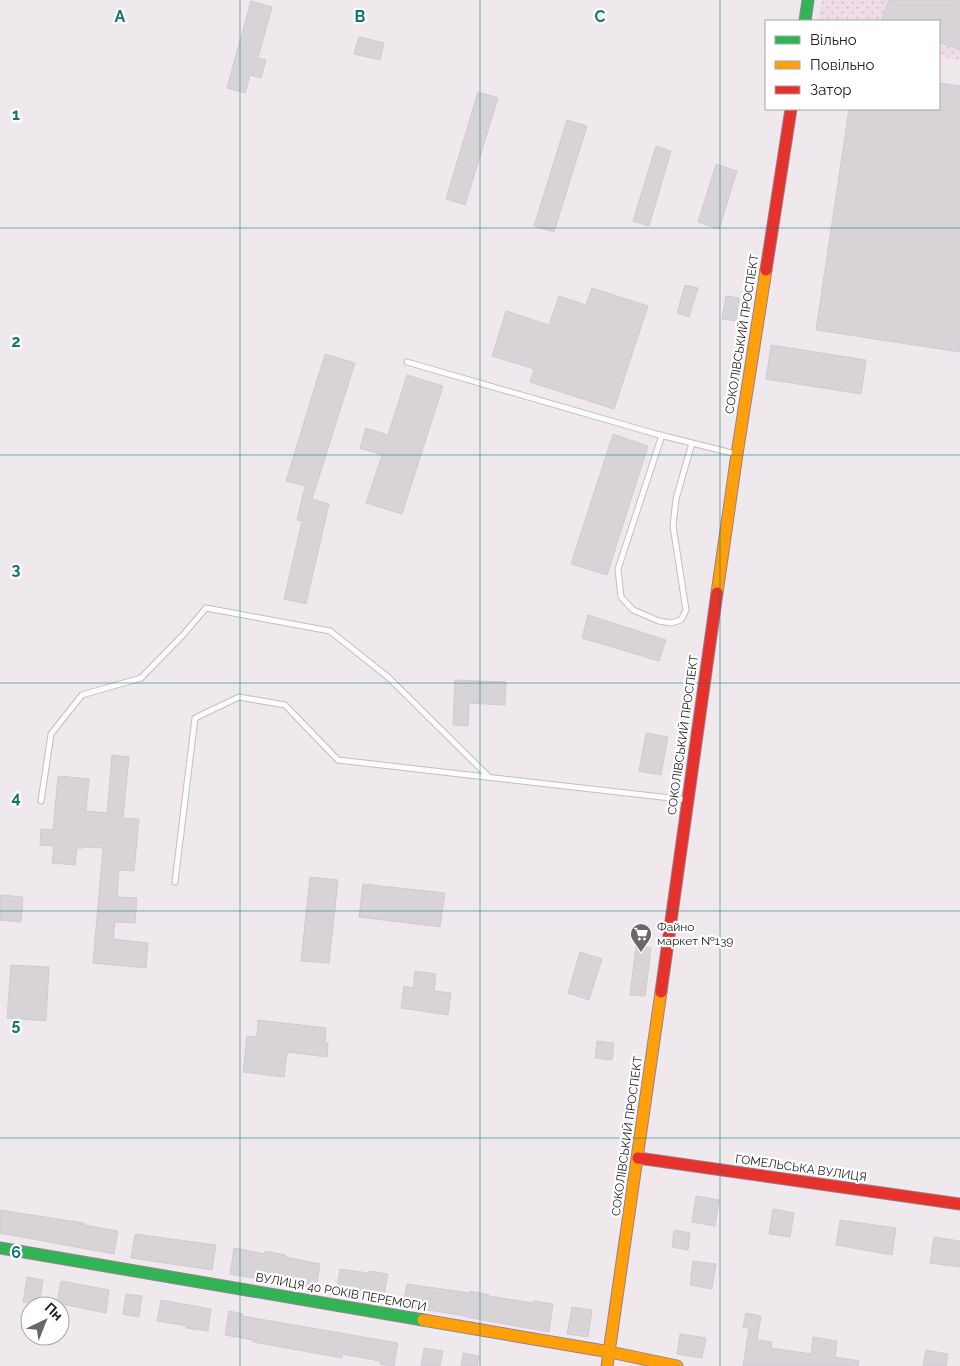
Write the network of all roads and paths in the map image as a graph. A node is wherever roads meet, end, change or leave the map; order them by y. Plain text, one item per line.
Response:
1 (808, 0) edge
2 (805, 20) edge
3 (791, 110) edge
4 (408, 362) dead end
5 (662, 435) junction
6 (692, 443) junction
7 (737, 454) junction
8 (489, 777) junction
9 (688, 800) junction
10 (41, 801) dead end
11 (175, 882) dead end
12 (638, 1158) junction
13 (960, 1204) edge
14 (0, 1248) edge
15 (610, 1352) junction
16 (608, 1366) edge
17 (677, 1366) edge

1 - 2 street
3 - 7 street, СОКОЛІВСЬКИЙ ПРОСПЕКТ
4 - 5 lane
5 - 6 lane
5 - 6 lane
6 - 7 lane
7 - 9 street, СОКОЛІВСЬКИЙ ПРОСПЕКТ
8 - 9 lane
8 - 10 lane
8 - 11 lane
9 - 12 street, СОКОЛІВСЬКИЙ ПРОСПЕКТ
12 - 13 street, ГОМЕЛЬСЬКА ВУЛИЦЯ
12 - 15 street, СОКОЛІВСЬКИЙ ПРОСПЕКТ
14 - 15 street, ВУЛИЦЯ 40 РОКІВ ПЕРЕМОГИ
15 - 16 street, СОКОЛІВСЬКИЙ ПРОСПЕКТ
15 - 17 street, ВУЛИЦЯ 40 РОКІВ ПЕРЕМОГИ

